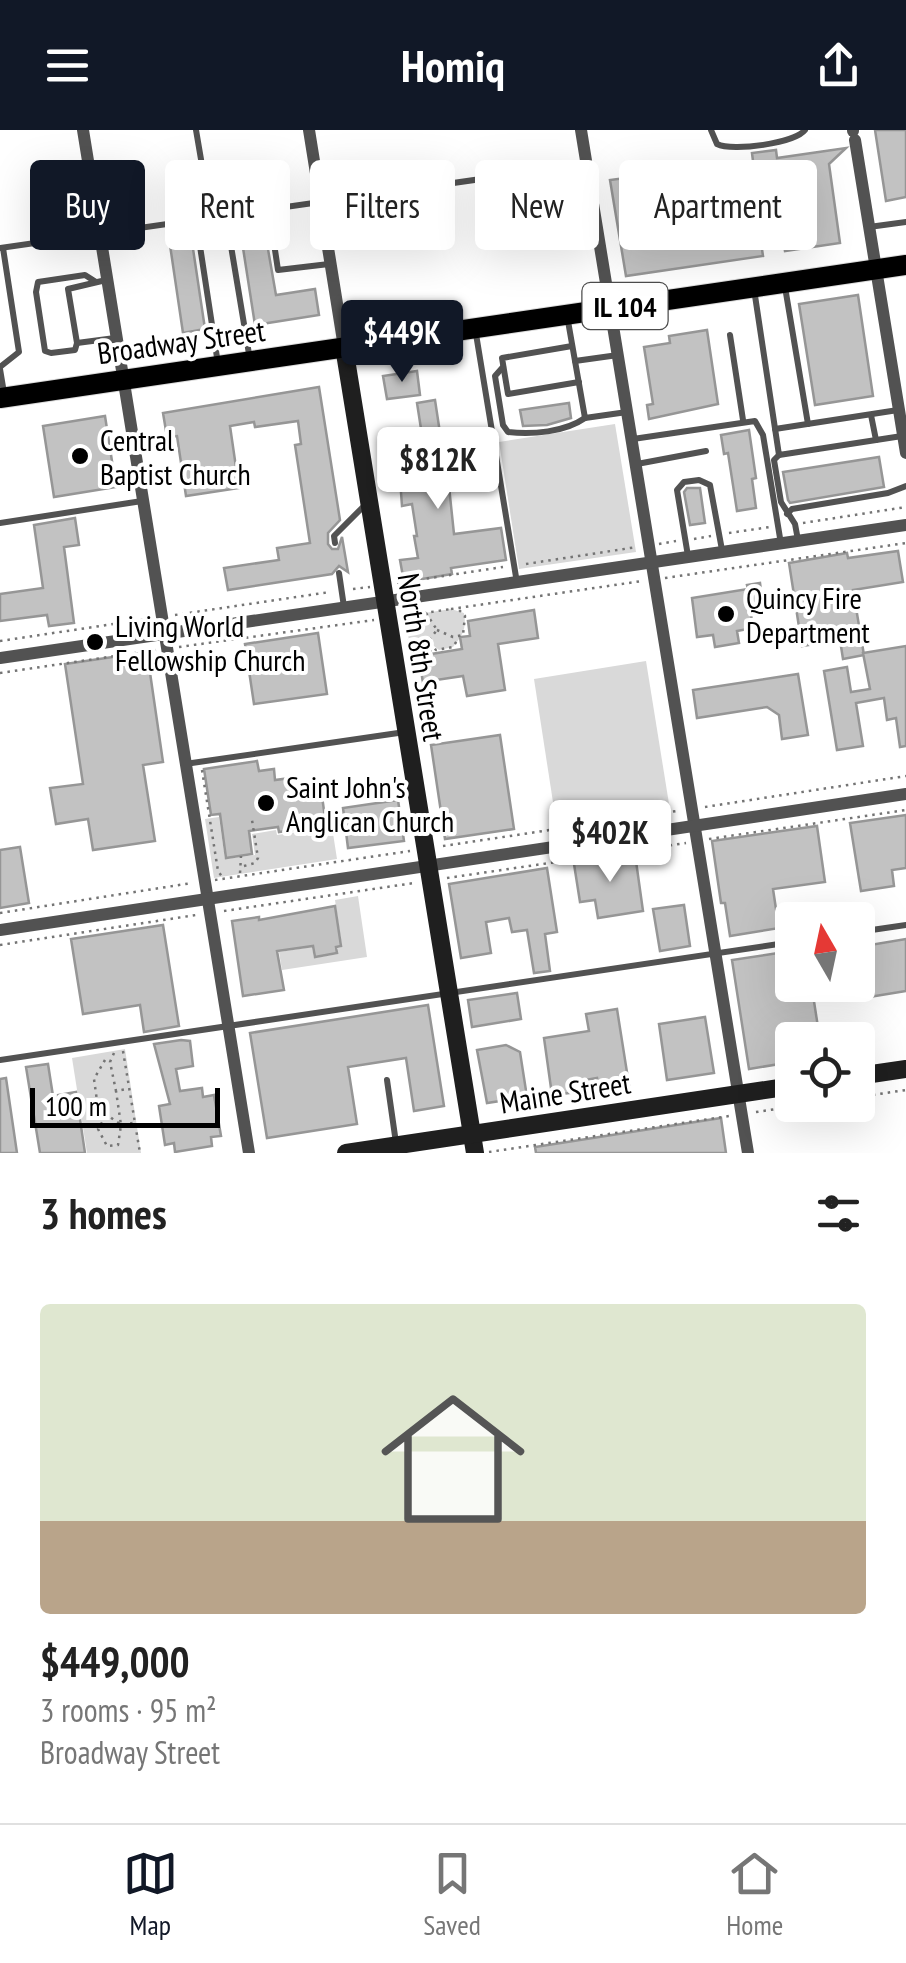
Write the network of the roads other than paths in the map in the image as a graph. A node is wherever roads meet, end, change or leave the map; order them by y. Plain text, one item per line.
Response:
1 (83, 130) edge
2 (196, 130) edge
3 (309, 130) edge
4 (580, 130) edge
5 (711, 130) edge
6 (805, 130) edge
7 (854, 134) edge
8 (88, 160) edge
9 (201, 160) edge
10 (314, 160) edge
11 (585, 160) edge
12 (906, 222) edge
13 (870, 228) junction
14 (599, 242) edge
15 (30, 244) edge
16 (1, 248) edge
17 (100, 250) edge
18 (201, 250) edge
19 (232, 250) edge
20 (275, 250) edge
21 (329, 250) edge
22 (2, 259) edge
23 (331, 264) junction
24 (906, 266) edge
25 (876, 270) junction
26 (101, 281) junction
27 (784, 283) junction
28 (754, 288) junction
29 (610, 308) junction
30 (566, 315) junction
31 (475, 328) junction
32 (730, 335) dead end
33 (116, 338) junction
34 (77, 343) junction
35 (572, 346) junction
36 (344, 347) junction
37 (618, 355) junction
38 (250, 361) junction
39 (575, 361) junction
40 (218, 366) junction
41 (504, 366) junction
42 (0, 368) edge
43 (123, 380) junction
44 (579, 382) junction
45 (901, 390) edge
46 (2, 398) edge
47 (899, 410) junction
48 (627, 412) junction
49 (871, 414) junction
50 (585, 418) junction
51 (743, 420) junction
52 (808, 424) junction
53 (775, 429) junction
54 (903, 436) junction
55 (631, 439) junction
56 (876, 440) junction
57 (494, 446) junction
58 (706, 451) dead end
59 (906, 452) edge
60 (443, 454) dead end
61 (779, 455) junction
62 (636, 464) junction
63 (906, 486) edge
64 (143, 501) junction
65 (368, 501) junction
66 (787, 514) junction
67 (0, 523) edge
68 (906, 525) edge
69 (798, 541) junction
70 (335, 542) dead end
71 (781, 544) junction
72 (723, 552) junction
73 (688, 558) junction
74 (652, 563) junction
75 (339, 573) dead end
76 (517, 583) junction
77 (385, 602) junction
78 (344, 608) junction
79 (164, 642) junction
80 (0, 658) edge
81 (406, 732) junction
82 (184, 764) junction
83 (906, 794) edge
84 (694, 826) junction
85 (428, 865) junction
86 (207, 906) junction
87 (906, 925) edge
88 (0, 930) edge
89 (875, 930) edge
90 (775, 945) edge
91 (716, 954) junction
92 (450, 994) junction
93 (227, 1026) junction
94 (0, 1060) edge
95 (906, 1069) edge
96 (875, 1074) edge
97 (386, 1080) dead end
98 (775, 1089) edge
99 (738, 1094) junction
100 (474, 1144) edge
101 (396, 1145) junction
102 (368, 1151) edge
103 (249, 1153) edge
104 (346, 1153) edge
105 (748, 1153) edge

1 - 8 street
2 - 9 lane
3 - 10 street, North 8th Street
4 - 11 street
5 - 6 lane
7 - 13 street
12 - 13 lane
13 - 25 street
14 - 29 street
15 - 16 lane
16 - 22 lane
17 - 26 street
18 - 40 lane
19 - 38 lane
20 - 23 lane
21 - 23 street, North 8th Street
22 - 42 lane
23 - 36 street, North 8th Street
24 - 25 main road, Broadway Street / IL 104
25 - 27 main road, Broadway Street / IL 104
25 - 45 street
26 - 33 street
26 - 34 lane
26 - 34 lane
27 - 28 main road, Broadway Street / IL 104
27 - 52 lane
28 - 29 main road, Broadway Street / IL 104
28 - 53 lane
29 - 30 main road, Broadway Street / IL 104
29 - 37 street
30 - 31 main road, Broadway Street / IL 104
30 - 35 lane
31 - 36 main road, Broadway Street / IL 104
31 - 57 lane
32 - 51 lane
33 - 34 lane
33 - 43 street
35 - 39 lane
35 - 41 lane
36 - 38 main road, Broadway Street / IL 104
36 - 65 street, North 8th Street
37 - 39 lane
37 - 48 street
38 - 40 main road, Broadway Street / IL 104
39 - 44 lane
40 - 43 main road, Broadway Street / IL 104
41 - 44 lane
41 - 50 lane
42 - 46 lane
43 - 46 main road, Broadway Street / IL 104
43 - 64 street
44 - 50 lane
45 - 47 street
47 - 49 lane
47 - 54 street
48 - 50 lane
48 - 55 street
49 - 52 lane
49 - 56 lane
51 - 55 lane
51 - 71 lane
52 - 53 lane
53 - 61 lane
54 - 56 lane
54 - 59 street
55 - 62 street
56 - 61 lane
57 - 60 lane
57 - 76 lane
58 - 62 lane
61 - 66 lane
62 - 74 street
63 - 66 lane
64 - 67 lane
64 - 79 street
65 - 70 lane
65 - 77 street, North 8th Street
66 - 69 lane
68 - 69 street
69 - 71 street
71 - 72 street
72 - 73 street
72 - 73 lane
73 - 74 street
74 - 76 street
74 - 84 street
75 - 78 lane
76 - 77 street
77 - 78 street
77 - 81 street, North 8th Street
78 - 79 street
79 - 80 street
79 - 82 street
81 - 82 lane
81 - 85 street, North 8th Street
82 - 86 street
83 - 84 street
84 - 85 street
84 - 91 street
85 - 86 street
85 - 92 street, North 8th Street
86 - 88 street
86 - 93 street
87 - 89 lane
90 - 91 lane
91 - 92 lane
91 - 99 street
92 - 93 lane
92 - 100 street, North 8th Street
93 - 94 lane
93 - 103 street
95 - 96 street
97 - 101 lane
98 - 99 street, Maine Street
99 - 100 street, Maine Street
99 - 105 street
100 - 101 street, Maine Street
101 - 102 street, Maine Street
102 - 104 street, Maine Street

